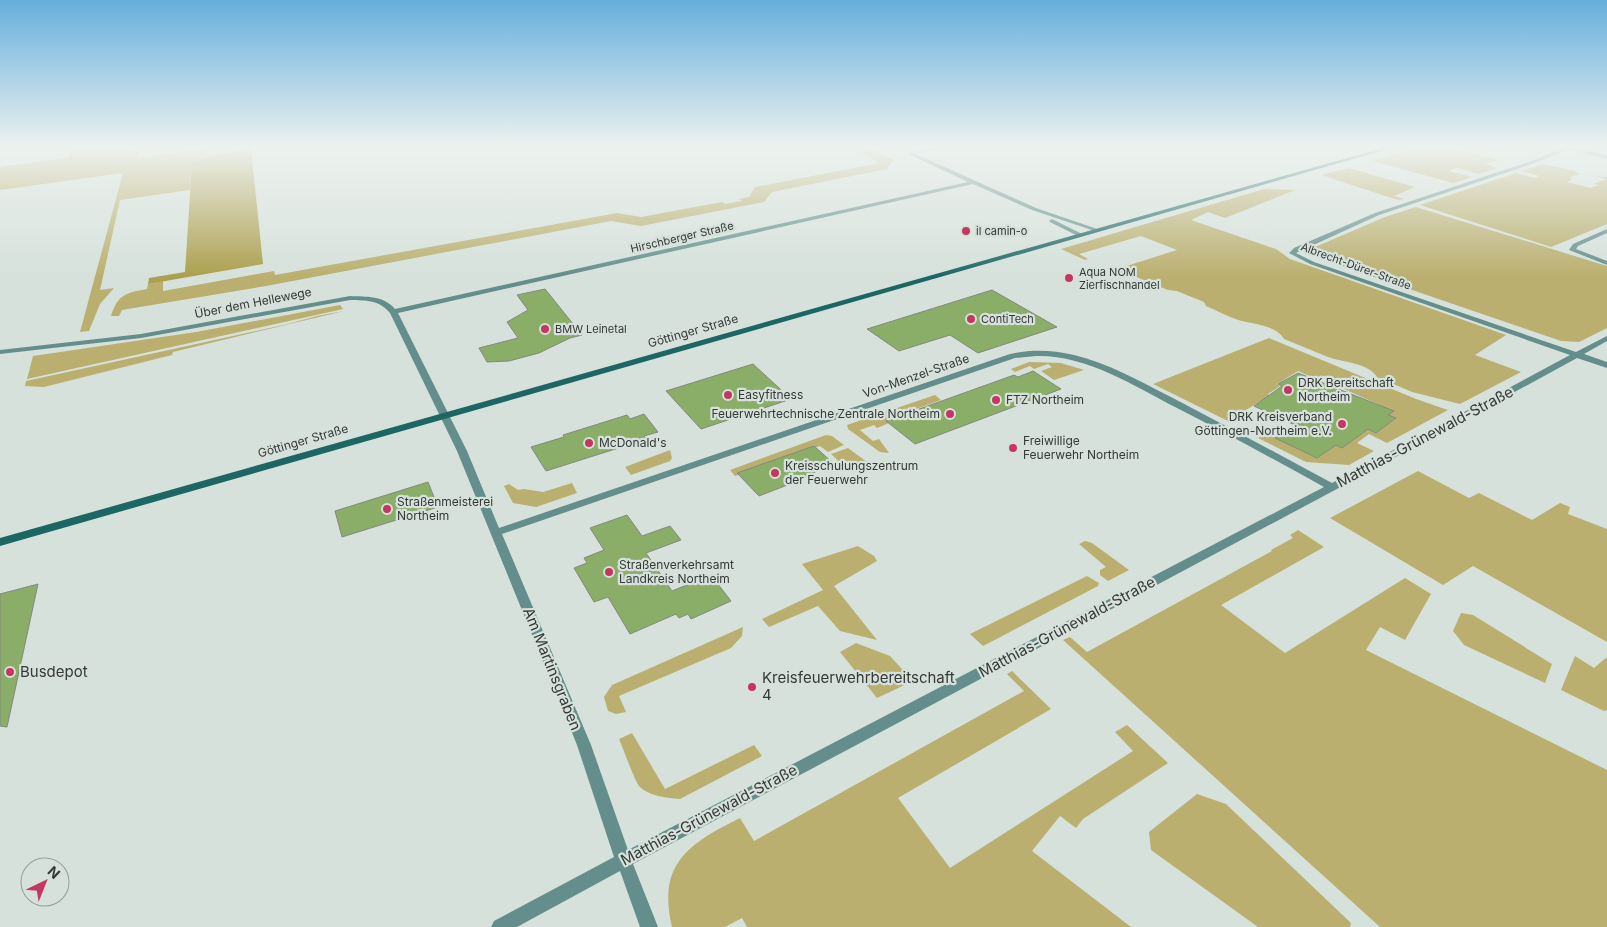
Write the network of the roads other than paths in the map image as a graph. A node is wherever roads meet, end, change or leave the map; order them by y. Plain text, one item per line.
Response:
1 (937, 190) edge
2 (992, 190) edge
3 (1239, 190) edge
4 (1448, 190) edge
5 (1034, 209) junction
6 (1097, 230) junction
7 (1607, 231) edge
8 (1080, 235) junction
9 (1607, 263) edge
10 (393, 312) junction
11 (1607, 338) edge
12 (0, 352) edge
13 (1577, 355) junction
14 (1607, 365) edge
15 (444, 415) junction
16 (1331, 487) junction
17 (495, 533) junction
18 (0, 542) edge
19 (623, 860) junction
20 (500, 927) edge
21 (650, 927) edge

1 - 10 street, Hirschberger Straße
2 - 5 street
3 - 6 main road, Göttinger Straße
4 - 13 street, Albrecht-Dürer-Straße
5 - 6 street
5 - 8 street
6 - 8 main road, Göttinger Straße
7 - 9 street
8 - 15 main road, Göttinger Straße
10 - 12 street, Über dem Hellewege
10 - 15 street
11 - 13 street, Matthias-Grünewald-Straße
13 - 14 street
13 - 16 street, Matthias-Grünewald-Straße
15 - 17 street, Am Martinsgraben
15 - 18 main road, Göttinger Straße
16 - 17 street, Von-Menzel-Straße
16 - 19 street, Matthias-Grünewald-Straße
17 - 19 street, Am Martinsgraben
19 - 20 street, Matthias-Grünewald-Straße
19 - 21 street, Am Martinsgraben

